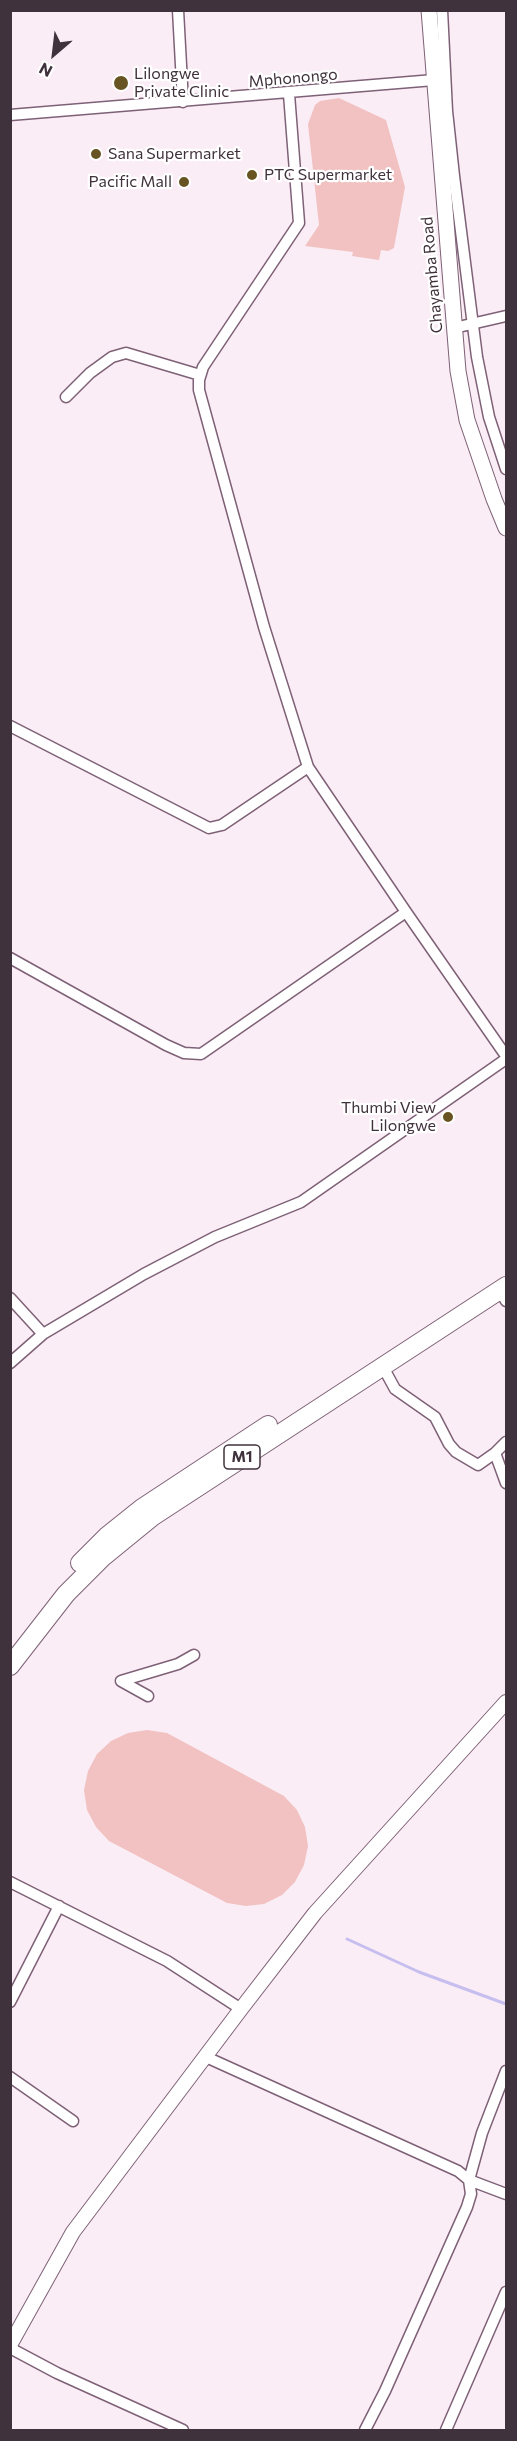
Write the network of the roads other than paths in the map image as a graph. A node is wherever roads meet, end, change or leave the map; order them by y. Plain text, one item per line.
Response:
1 (178, 10) edge
2 (429, 10) edge
3 (442, 10) edge
4 (434, 80) junction
5 (289, 94) junction
6 (183, 102) junction
7 (10, 115) edge
8 (507, 316) edge
9 (474, 325) junction
10 (454, 328) junction
11 (200, 375) junction
12 (66, 397) dead end
13 (507, 469) edge
14 (507, 528) edge
15 (10, 726) edge
16 (308, 767) junction
17 (406, 912) junction
18 (10, 958) edge
19 (507, 1057) edge
20 (505, 1288) edge
21 (10, 1298) edge
22 (43, 1334) junction
23 (10, 1363) edge
24 (383, 1367) junction
25 (507, 1442) edge
26 (495, 1453) junction
27 (507, 1483) edge
28 (10, 1647) edge
29 (194, 1655) dead end
30 (10, 1666) edge
31 (148, 1696) dead end
32 (507, 1702) edge
33 (10, 1882) edge
34 (59, 1906) junction
35 (10, 2002) edge
36 (241, 2009) junction
37 (206, 2057) junction
38 (507, 2071) edge
39 (10, 2077) edge
40 (73, 2121) dead end
41 (470, 2180) junction
42 (507, 2194) edge
43 (507, 2292) edge
44 (10, 2347) edge
45 (183, 2430) edge
46 (365, 2430) edge
47 (446, 2430) edge

1 - 6 street
2 - 4 main road, Chayamba Road
3 - 9 street
4 - 5 street, Mphonongo
4 - 10 main road, Chayamba Road
5 - 6 street, Mphonongo
5 - 11 street
6 - 7 street, Mphonongo
8 - 9 street
9 - 10 street
9 - 13 street
10 - 14 main road, Chayamba Road
11 - 12 street
11 - 16 street
15 - 16 street
16 - 17 street
17 - 18 street
17 - 19 street
19 - 22 street
20 - 24 highway, M1
20 - 28 highway, M1
21 - 22 street
22 - 23 street
24 - 26 street
24 - 30 highway, M1
25 - 26 street
26 - 27 street
29 - 31 street
32 - 36 street
33 - 34 street
34 - 35 street
34 - 36 street
36 - 37 street
37 - 41 street
37 - 44 street
38 - 41 street
39 - 40 street
41 - 42 street
41 - 46 street
43 - 47 street
44 - 45 street

